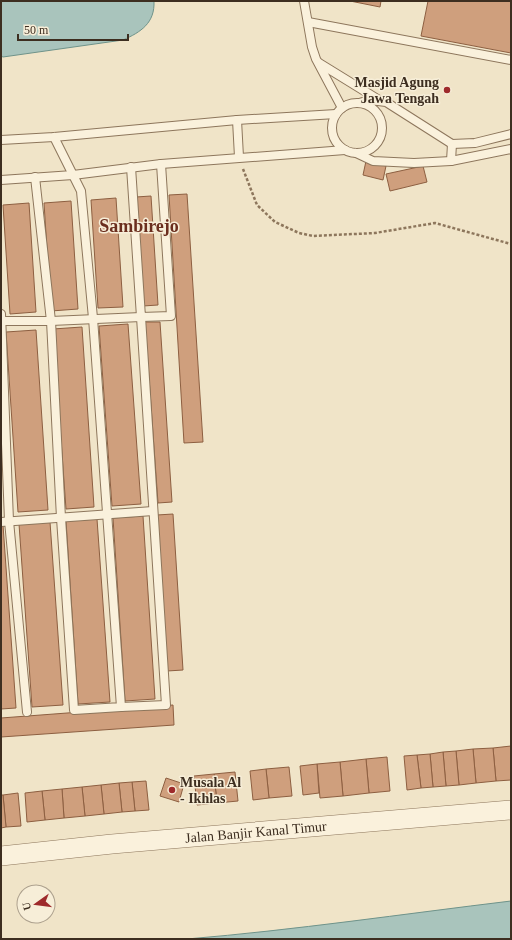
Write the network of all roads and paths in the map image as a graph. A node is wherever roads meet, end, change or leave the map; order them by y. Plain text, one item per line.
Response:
1 (304, 1) edge
2 (308, 22) junction
3 (511, 60) edge
4 (318, 63) junction
5 (379, 100) junction
6 (359, 103) junction
7 (339, 111) junction
8 (237, 120) junction
9 (511, 134) edge
10 (54, 137) junction
11 (1, 140) edge
12 (452, 144) junction
13 (511, 149) edge
14 (345, 150) junction
15 (356, 153) junction
16 (239, 157) junction
17 (451, 161) junction
18 (161, 164) junction
19 (131, 167) junction
20 (73, 175) junction
21 (35, 177) junction
22 (1, 180) edge
23 (511, 244) edge
24 (1, 314) edge
25 (141, 317) junction
26 (93, 318) junction
27 (1, 321) edge
28 (51, 321) junction
29 (153, 511) junction
30 (107, 514) junction
31 (61, 518) junction
32 (5, 522) edge
33 (121, 707) junction
34 (27, 712) dead end
35 (511, 810) edge
36 (1, 856) edge

1 - 2 lane
2 - 3 lane
2 - 4 lane
4 - 5 lane
4 - 7 lane
5 - 6 lane
5 - 12 lane
6 - 7 lane
6 - 15 lane
7 - 8 lane
7 - 14 lane
8 - 10 lane
8 - 16 lane
9 - 12 lane
10 - 11 lane
10 - 20 lane
12 - 17 lane
13 - 17 lane
14 - 15 lane
14 - 16 lane
15 - 17 lane
16 - 18 lane
16 - 23 path
18 - 19 lane
18 - 25 lane
19 - 20 lane
19 - 25 lane
20 - 21 lane
20 - 26 lane
21 - 22 lane
21 - 28 lane
24 - 27 lane
25 - 26 lane
25 - 29 lane
26 - 28 lane
26 - 30 lane
27 - 28 lane
27 - 32 lane
28 - 31 lane
29 - 30 lane
29 - 33 lane
30 - 31 lane
30 - 33 lane
31 - 32 lane
31 - 33 lane
32 - 34 lane
35 - 36 street, Jalan Banjir Kanal Timur

